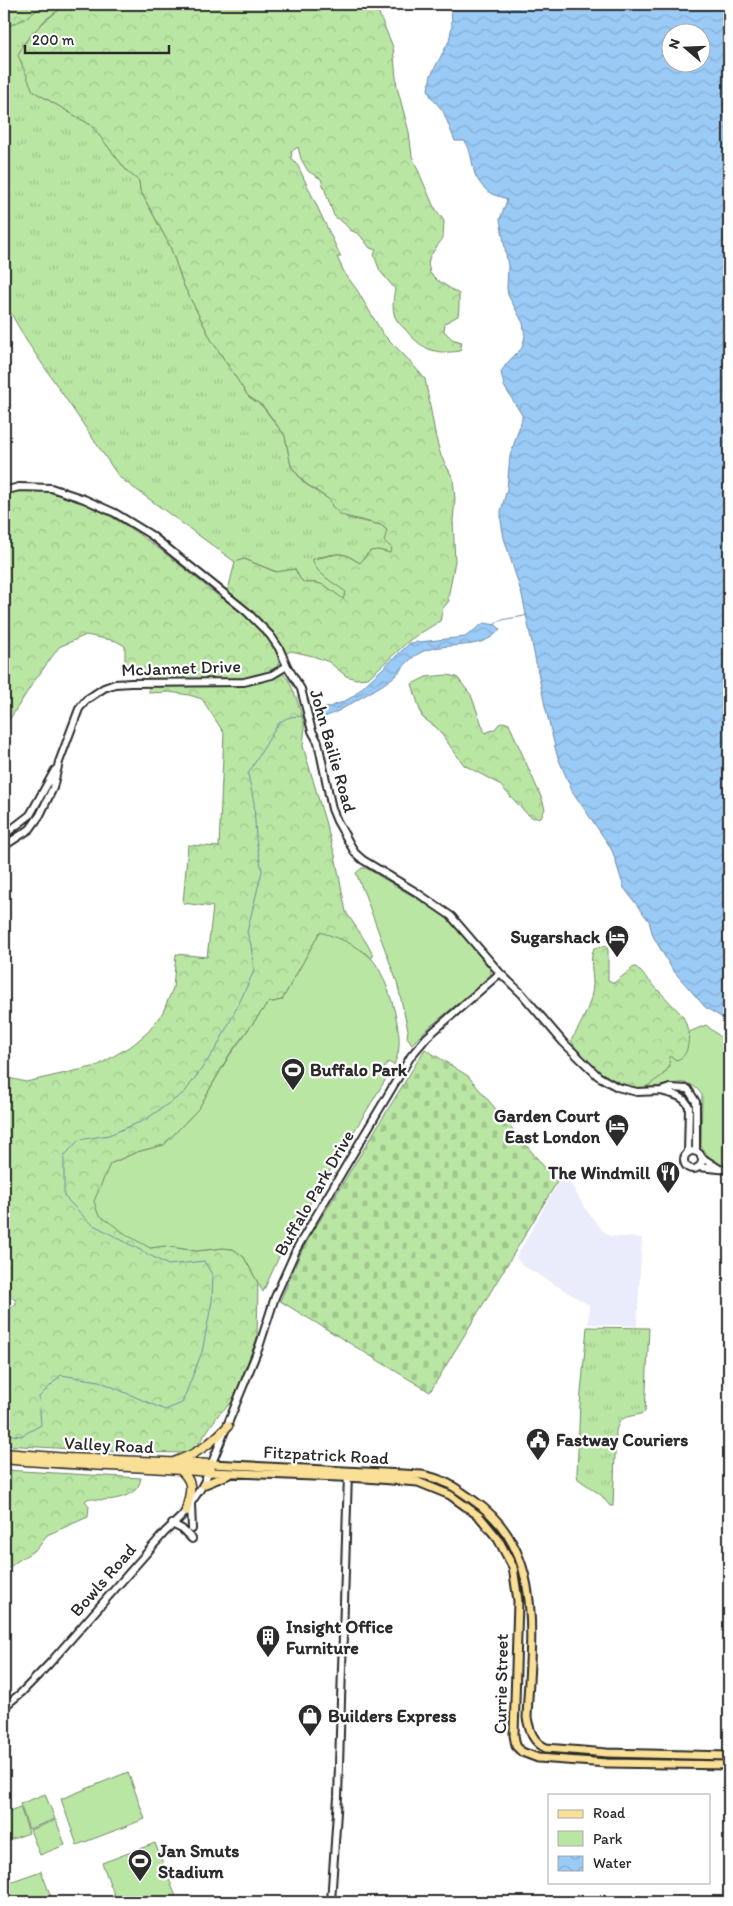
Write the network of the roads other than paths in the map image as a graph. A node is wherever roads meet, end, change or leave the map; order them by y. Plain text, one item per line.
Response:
1 (4, 491) edge
2 (287, 666) junction
3 (59, 762) junction
4 (4, 836) edge
5 (4, 846) edge
6 (500, 973) junction
7 (661, 1091) junction
8 (688, 1153) junction
9 (699, 1155) junction
10 (698, 1167) junction
11 (719, 1169) junction
12 (729, 1170) edge
13 (228, 1426) junction
14 (4, 1453) edge
15 (4, 1459) edge
16 (172, 1462) junction
17 (210, 1468) junction
18 (178, 1469) junction
19 (232, 1473) junction
20 (348, 1474) junction
21 (438, 1478) joint
22 (418, 1482) joint
23 (203, 1485) junction
24 (191, 1504) junction
25 (186, 1511) junction
26 (172, 1524) junction
27 (192, 1530) dead end
28 (192, 1539) dead end
29 (4, 1706) edge
30 (729, 1756) edge
31 (729, 1764) edge
32 (332, 1900) edge

1 - 2 street, John Bailie Road
2 - 3 street, McJannet Drive
2 - 6 street, John Bailie Road
3 - 4 street, McJannet Drive
3 - 5 street, McJannet Drive
6 - 7 street, John Bailie Road
6 - 13 street, Buffalo Park Drive
7 - 8 street, John Bailie Road
7 - 9 street, John Bailie Road
8 - 9 street
8 - 10 street
9 - 10 street
9 - 11 street
10 - 11 street
11 - 12 street
13 - 16 highway
13 - 17 street, Buffalo Park Drive
14 - 16 highway, Valley Road
15 - 18 highway, Valley Road
16 - 17 highway, Valley Road
17 - 18 highway, Valley Road
17 - 19 main road, Fitzpatrick Road
17 - 20 main road, Fitzpatrick Road
17 - 23 street, Bowls Road
18 - 25 highway
19 - 20 main road, Fitzpatrick Road
19 - 23 main road
20 - 21 main road, Fitzpatrick Road
20 - 22 main road, Fitzpatrick Road
20 - 32 street
21 - 30 main road, Currie Street
22 - 31 main road, Currie Street
23 - 24 street, Bowls Road
24 - 25 street, Bowls Road
24 - 27 street
25 - 26 street, Bowls Road
26 - 28 street
26 - 29 street, Bowls Road

